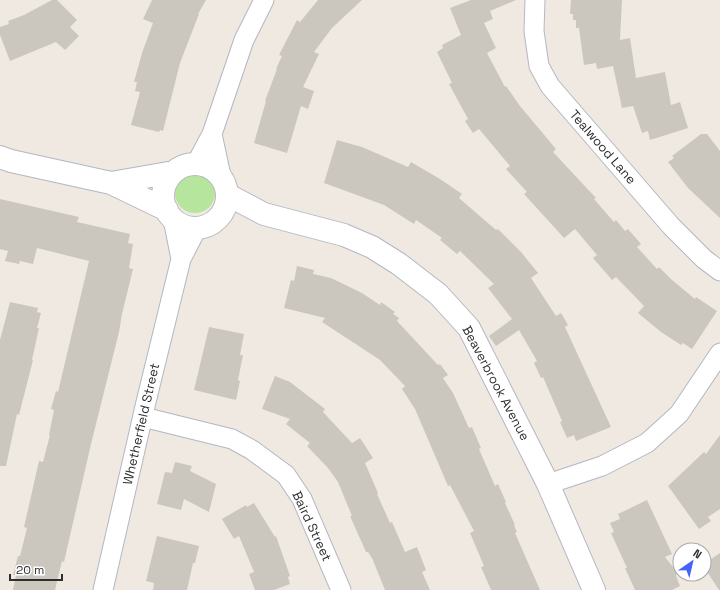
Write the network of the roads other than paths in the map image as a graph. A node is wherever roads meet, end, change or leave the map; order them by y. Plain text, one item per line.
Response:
1 (264, 0) edge
2 (536, 0) edge
3 (212, 134) junction
4 (0, 157) edge
5 (196, 164) junction
6 (174, 172) junction
7 (111, 183) junction
8 (224, 185) junction
9 (264, 214) junction
10 (170, 215) junction
11 (220, 216) junction
12 (197, 228) junction
13 (181, 259) junction
14 (720, 271) edge
15 (720, 353) edge
16 (143, 417) junction
17 (548, 484) junction
18 (103, 590) edge
19 (341, 590) edge
20 (594, 590) edge

1 - 3 street
2 - 14 street, Tealwood Lane
3 - 5 street
3 - 8 street
4 - 7 street
5 - 6 street
5 - 8 street
6 - 7 street
6 - 10 street
7 - 10 street
8 - 9 street, Beaverbrook Avenue
8 - 11 street
9 - 11 street, Beaverbrook Avenue
9 - 17 street, Beaverbrook Avenue
10 - 12 street
10 - 13 street, Whetherfield Street
11 - 12 street
12 - 13 street, Whetherfield Street
13 - 16 street, Whetherfield Street
15 - 17 street
16 - 18 street, Whetherfield Street
16 - 19 street, Baird Street
17 - 20 street, Beaverbrook Avenue

